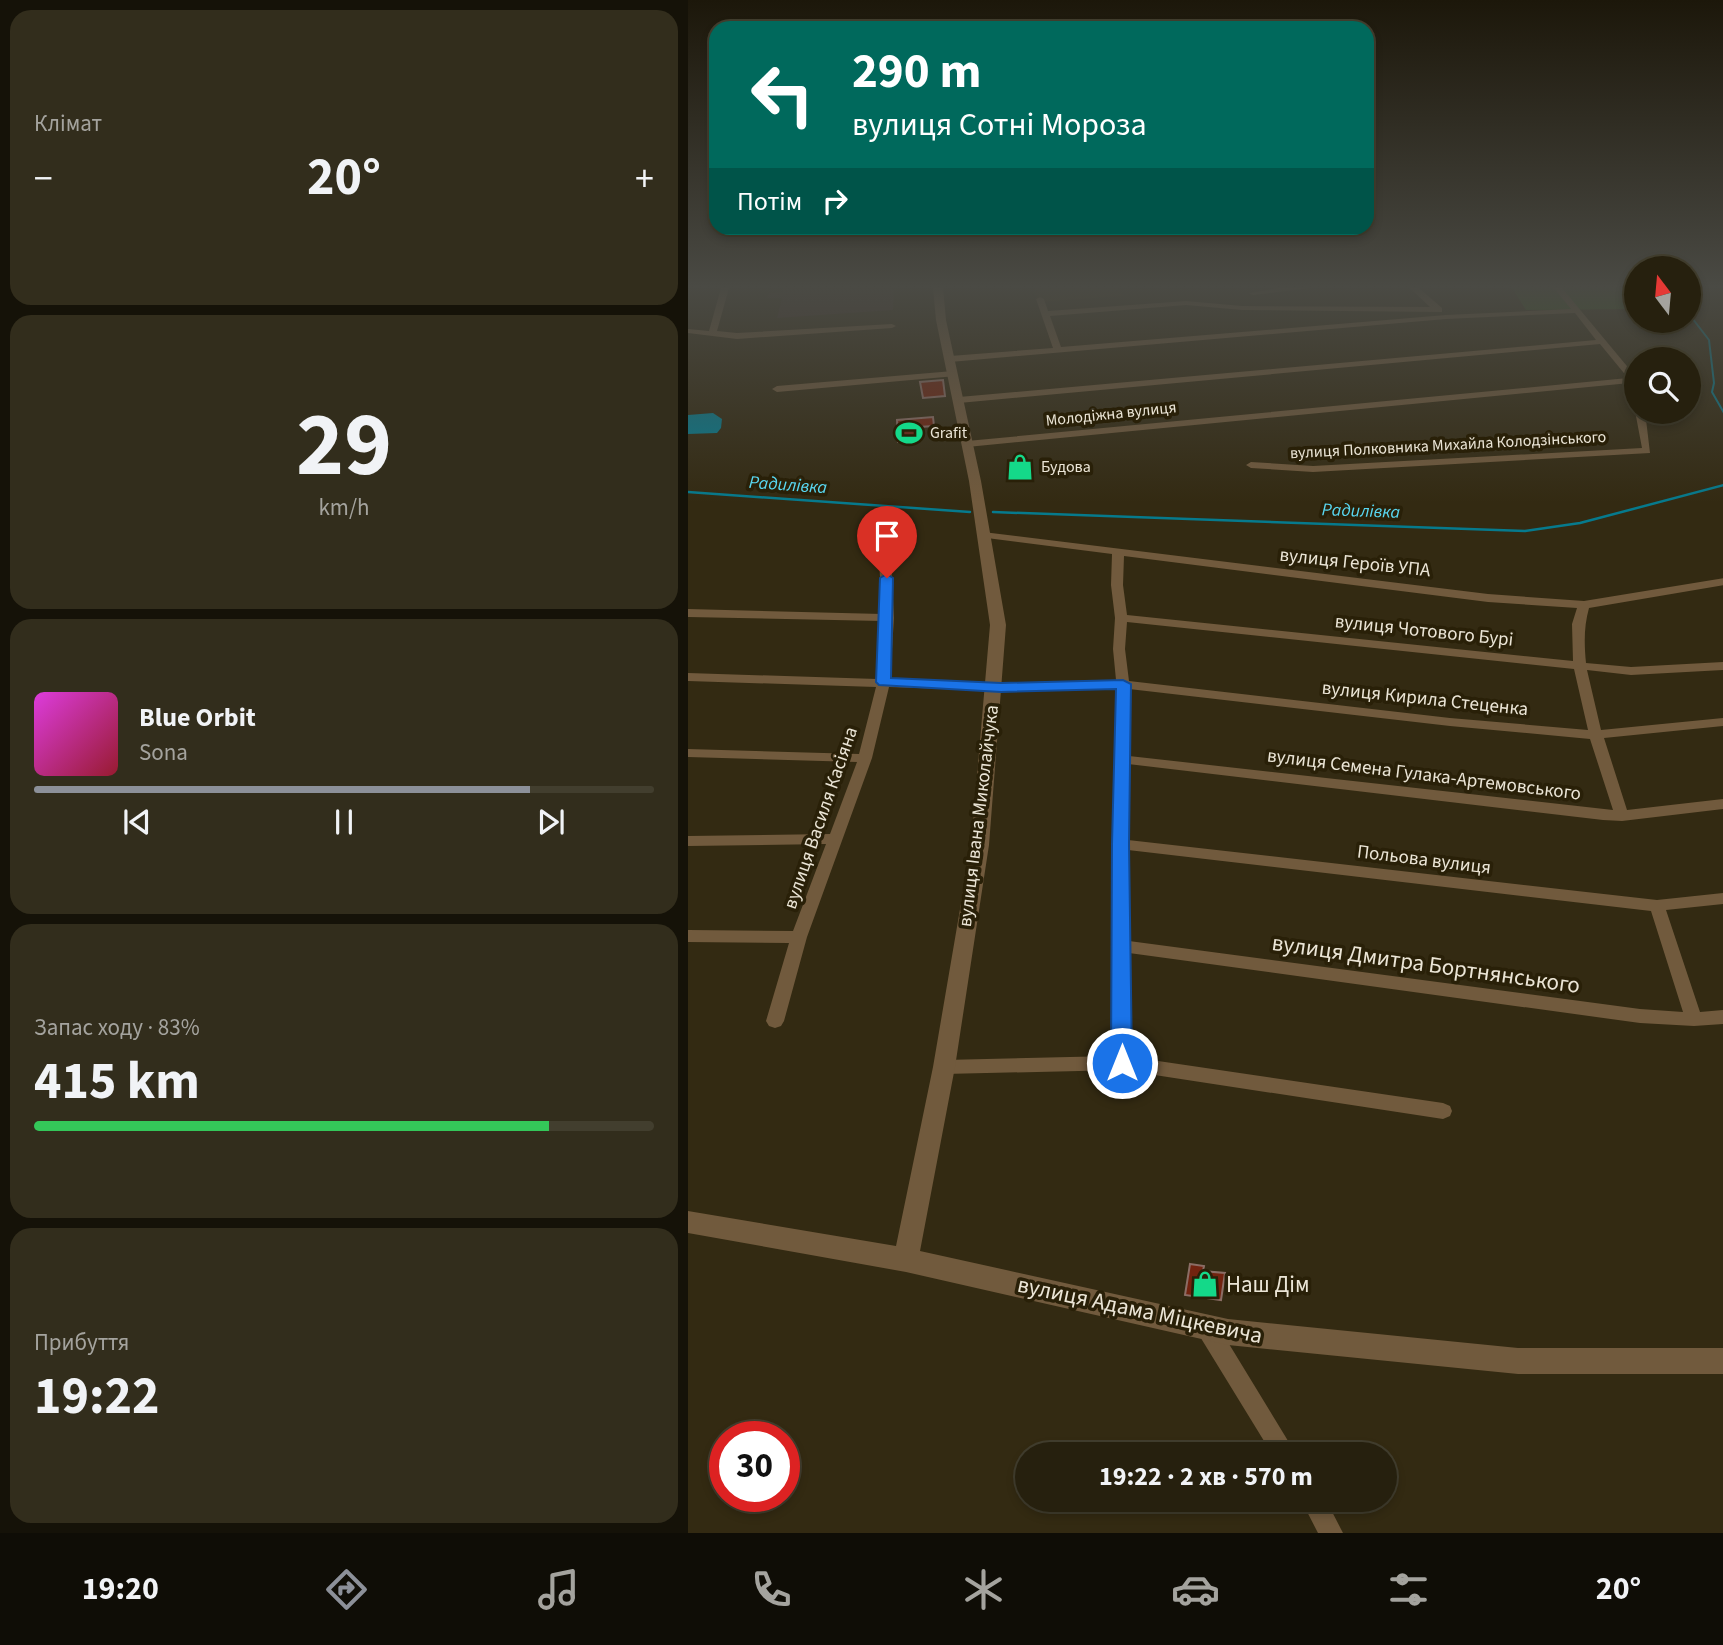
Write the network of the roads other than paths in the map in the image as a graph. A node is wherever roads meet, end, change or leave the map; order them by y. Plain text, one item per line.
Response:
1 (950, 359) edge
2 (1406, 360) edge
3 (953, 374) junction
4 (1624, 381) edge
5 (777, 389) dead end
6 (959, 400) junction
7 (1642, 424) edge
8 (967, 444) junction
9 (1251, 465) dead end
10 (984, 535) junction
11 (884, 541) dead end
12 (1118, 554) junction
13 (1723, 581) edge
14 (1584, 605) junction
15 (688, 613) edge
16 (888, 618) junction
17 (1121, 618) junction
18 (1723, 666) edge
19 (1582, 667) junction
20 (688, 677) edge
21 (884, 682) junction
22 (1123, 684) junction
23 (994, 687) junction
24 (1723, 722) edge
25 (1595, 735) junction
26 (688, 753) edge
27 (865, 758) junction
28 (1121, 759) junction
29 (1723, 804) edge
30 (1622, 816) junction
31 (836, 839) junction
32 (688, 841) edge
33 (1120, 844) junction
34 (1723, 898) edge
35 (1657, 906) junction
36 (688, 936) edge
37 (799, 937) junction
38 (1123, 946) junction
39 (1723, 1017) edge
40 (1694, 1019) junction
41 (775, 1021) dead end
42 (1122, 1063) junction
43 (944, 1067) junction
44 (1443, 1111) dead end
45 (688, 1222) edge
46 (906, 1260) junction
47 (1207, 1328) junction
48 (1723, 1361) edge
49 (1278, 1442) edge
50 (1320, 1512) edge
51 (1331, 1533) edge

1 - 3 street, вулиця Івана Миколайчука
2 - 6 street
3 - 5 street
3 - 6 street, вулиця Івана Миколайчука
4 - 8 street, Молодіжна вулиця
6 - 8 street, вулиця Івана Миколайчука
7 - 9 street, вулиця Полковника Михайла Колодзінського
8 - 10 street, вулиця Івана Миколайчука
10 - 12 street, вулиця Героїв УПА
10 - 23 street, вулиця Івана Миколайчука
11 - 16 street, вулиця Василя Касіяна
12 - 14 street, вулиця Героїв УПА
12 - 17 street
13 - 14 street, вулиця Героїв УПА
14 - 19 street
15 - 16 street
16 - 21 street, вулиця Василя Касіяна
17 - 19 street, вулиця Чотового Бурі
17 - 22 street
18 - 19 street, вулиця Чотового Бурі
19 - 25 street
20 - 21 street, вулиця Кирила Стеценка
21 - 23 street, вулиця Кирила Стеценка
21 - 27 street, вулиця Василя Касіяна
22 - 23 street, вулиця Кирила Стеценка
22 - 25 street, вулиця Кирила Стеценка
22 - 28 street
23 - 43 street, вулиця Івана Миколайчука
24 - 25 street, вулиця Кирила Стеценка
25 - 30 street
26 - 27 street
27 - 31 street, вулиця Василя Касіяна
28 - 30 street, вулиця Семена Гулака-Артемовського
28 - 33 street
29 - 30 street, вулиця Семена Гулака-Артемовського
31 - 32 street
31 - 37 street, вулиця Василя Касіяна
33 - 35 street, Польова вулиця
33 - 38 street
34 - 35 street, Польова вулиця
35 - 40 street
36 - 37 street
37 - 41 street, вулиця Василя Касіяна
38 - 40 street, вулиця Дмитра Бортнянського
38 - 42 street
39 - 40 street, вулиця Дмитра Бортнянського
42 - 43 street
42 - 44 street
43 - 46 street, вулиця Івана Миколайчука
45 - 46 street, вулиця Адама Міцкевича
46 - 47 street, вулиця Адама Міцкевича
47 - 48 street, вулиця Адама Міцкевича
47 - 49 street
50 - 51 street

